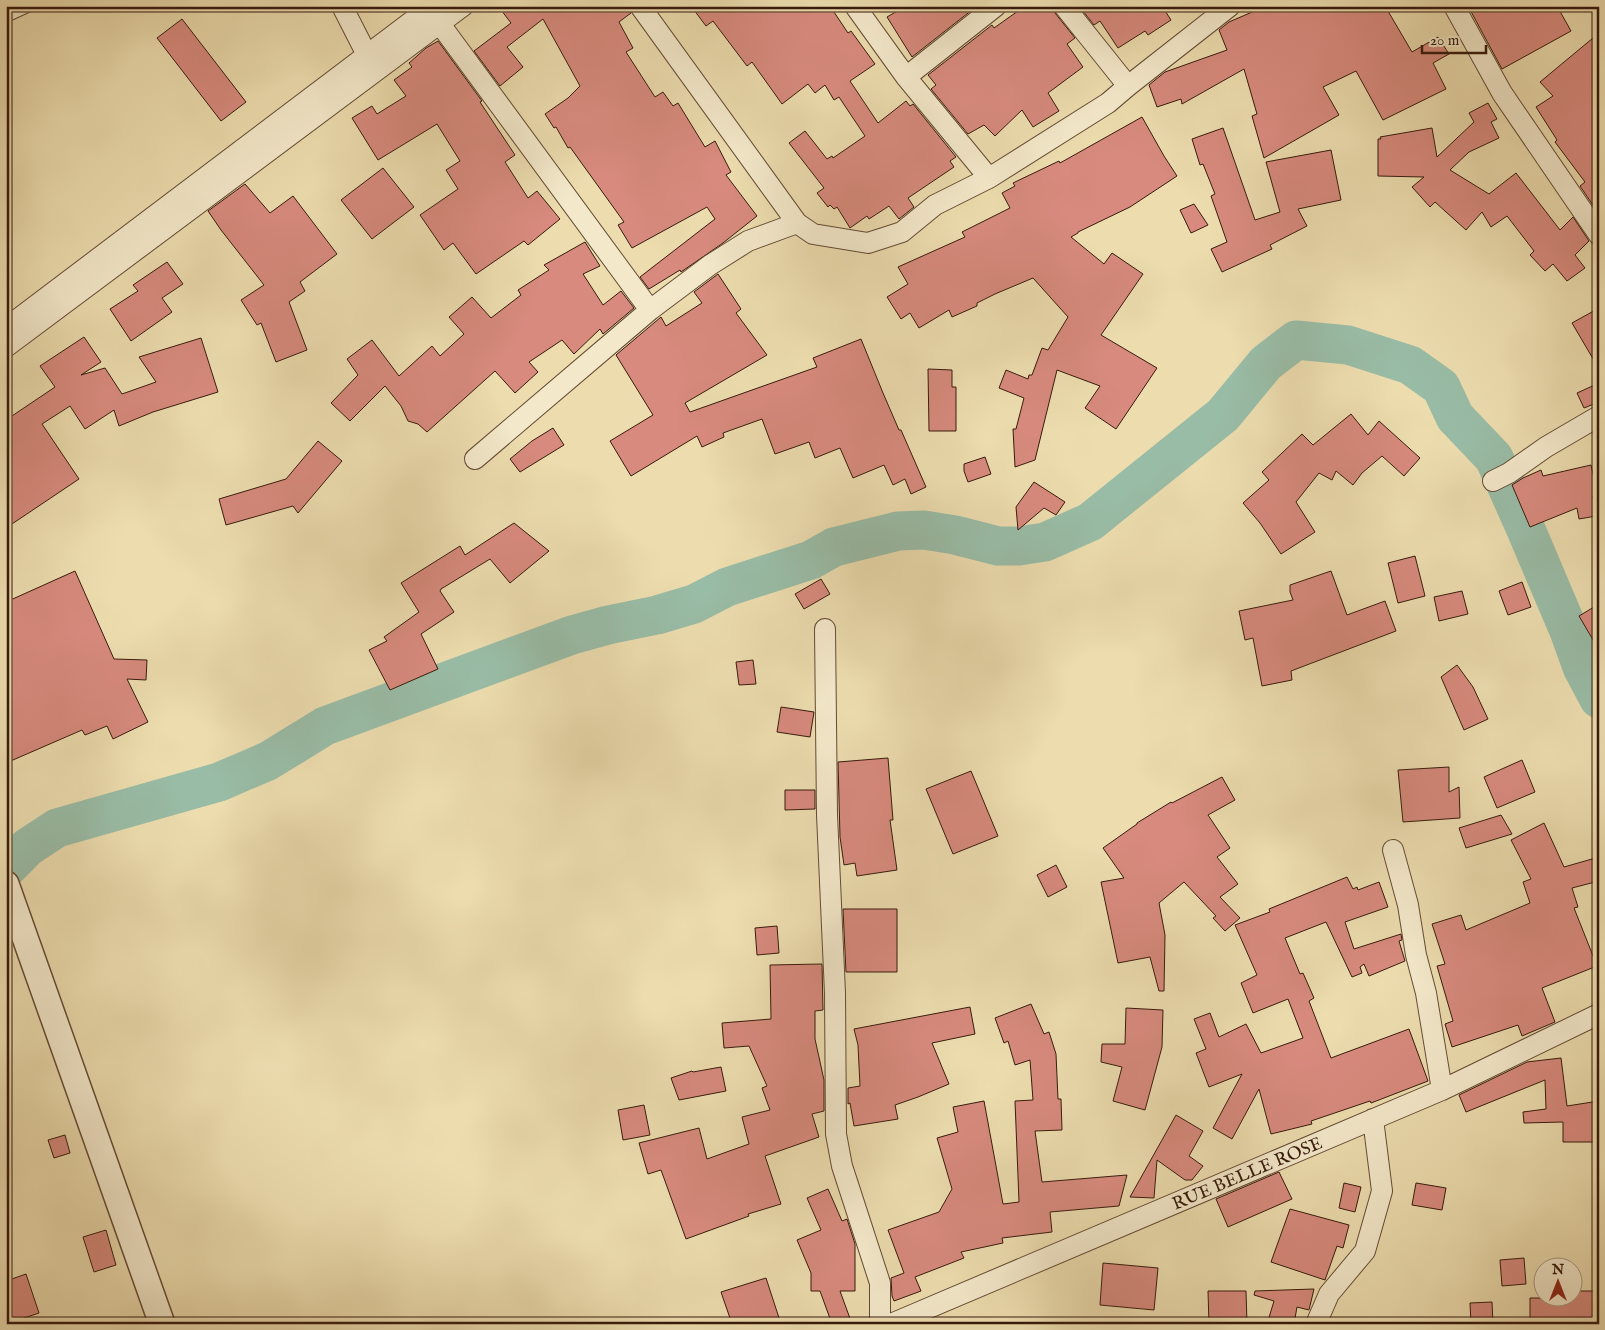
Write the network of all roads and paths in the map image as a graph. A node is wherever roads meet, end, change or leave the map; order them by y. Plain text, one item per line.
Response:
1 (30, 6) edge
2 (342, 6) edge
3 (462, 6) edge
4 (640, 6) edge
5 (855, 6) edge
6 (996, 6) edge
7 (1064, 6) edge
8 (1230, 6) edge
9 (1454, 6) edge
10 (436, 15) edge
11 (6, 17) edge
12 (367, 55) junction
13 (906, 77) junction
14 (1128, 86) junction
15 (989, 178) junction
16 (797, 223) junction
17 (1599, 235) edge
18 (650, 310) junction
19 (15, 328) edge
20 (6, 347) edge
21 (1599, 416) edge
22 (475, 459) dead end
23 (1501, 477) dead end
24 (825, 629) dead end
25 (1393, 850) dead end
26 (7, 886) edge
27 (1599, 1014) edge
28 (1442, 1090) junction
29 (1373, 1119) junction
30 (162, 1324) edge
31 (880, 1324) edge
32 (891, 1324) edge
33 (1316, 1324) edge

1 - 11 lane
2 - 12 street
3 - 10 street
4 - 16 street
5 - 13 street
6 - 13 street
7 - 14 street
8 - 14 street
9 - 17 street
10 - 12 street
10 - 18 street
10 - 19 street
12 - 19 street
13 - 15 street
14 - 15 street
15 - 16 street
16 - 18 street
18 - 22 street
19 - 20 street
21 - 23 street
24 - 31 street
25 - 28 street
26 - 30 street
27 - 28 street, RUE BELLE ROSE
28 - 29 street, RUE BELLE ROSE
29 - 32 street, RUE BELLE ROSE
29 - 33 street

